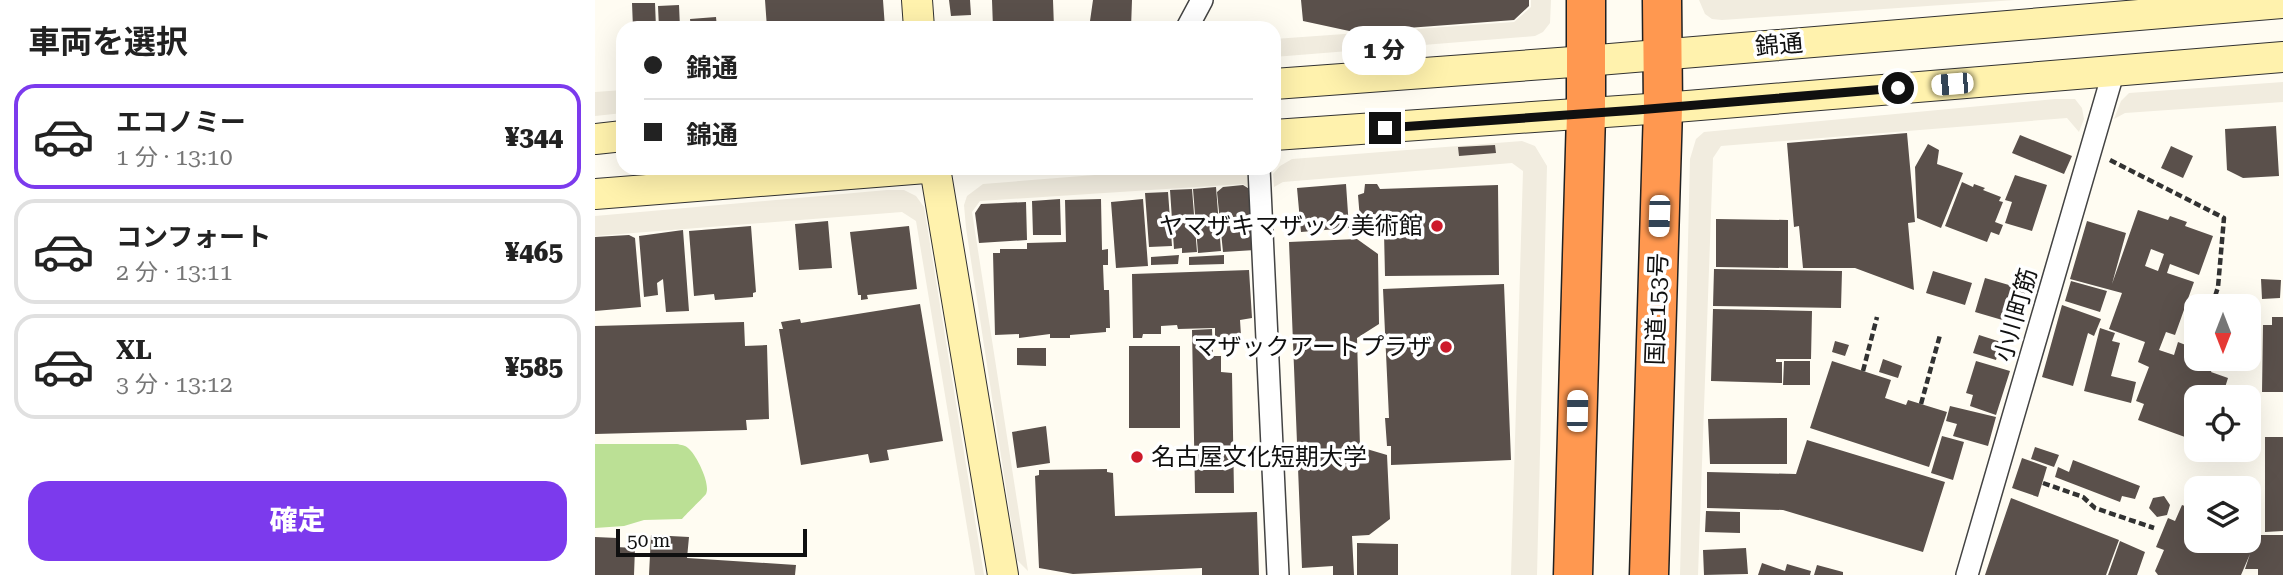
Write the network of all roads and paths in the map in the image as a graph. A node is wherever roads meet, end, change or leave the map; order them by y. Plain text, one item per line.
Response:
1 (917, 0) edge
2 (1202, 0) edge
3 (1586, 0) edge
4 (1662, 0) edge
5 (2283, 3) edge
6 (2151, 7) edge
7 (918, 21) edge
8 (1191, 21) edge
9 (1662, 54) junction
10 (2283, 57) edge
11 (1586, 61) junction
12 (2114, 70) junction
13 (1281, 83) edge
14 (1663, 108) junction
15 (1585, 114) junction
16 (1281, 135) edge
17 (616, 137) edge
18 (595, 139) edge
19 (2091, 150) junction
20 (837, 175) edge
21 (936, 175) edge
22 (1259, 175) edge
23 (595, 194) edge
24 (2216, 294) edge
25 (1877, 317) dead end
26 (1940, 335) dead end
27 (1863, 371) dead end
28 (1921, 404) dead end
29 (2043, 482) dead end
30 (2154, 528) dead end
31 (1003, 575) edge
32 (1277, 575) edge
33 (1573, 575) edge
34 (1649, 575) edge
35 (1967, 575) edge

1 - 7 street
2 - 8 street
3 - 11 highway
4 - 9 highway, 国道153号
5 - 6 street, 錦通
6 - 9 street, 錦通
9 - 11 street, 錦通
9 - 14 highway, 国道153号
10 - 12 street
11 - 13 street, 錦通
11 - 15 highway
12 - 14 street
12 - 19 street, 小川町筋
14 - 15 street
14 - 34 highway, 国道153号
15 - 16 street
15 - 33 highway
17 - 18 street
19 - 24 path
19 - 35 street, 小川町筋
20 - 23 street
21 - 31 street
22 - 32 street
25 - 27 path
26 - 28 path
29 - 30 path

